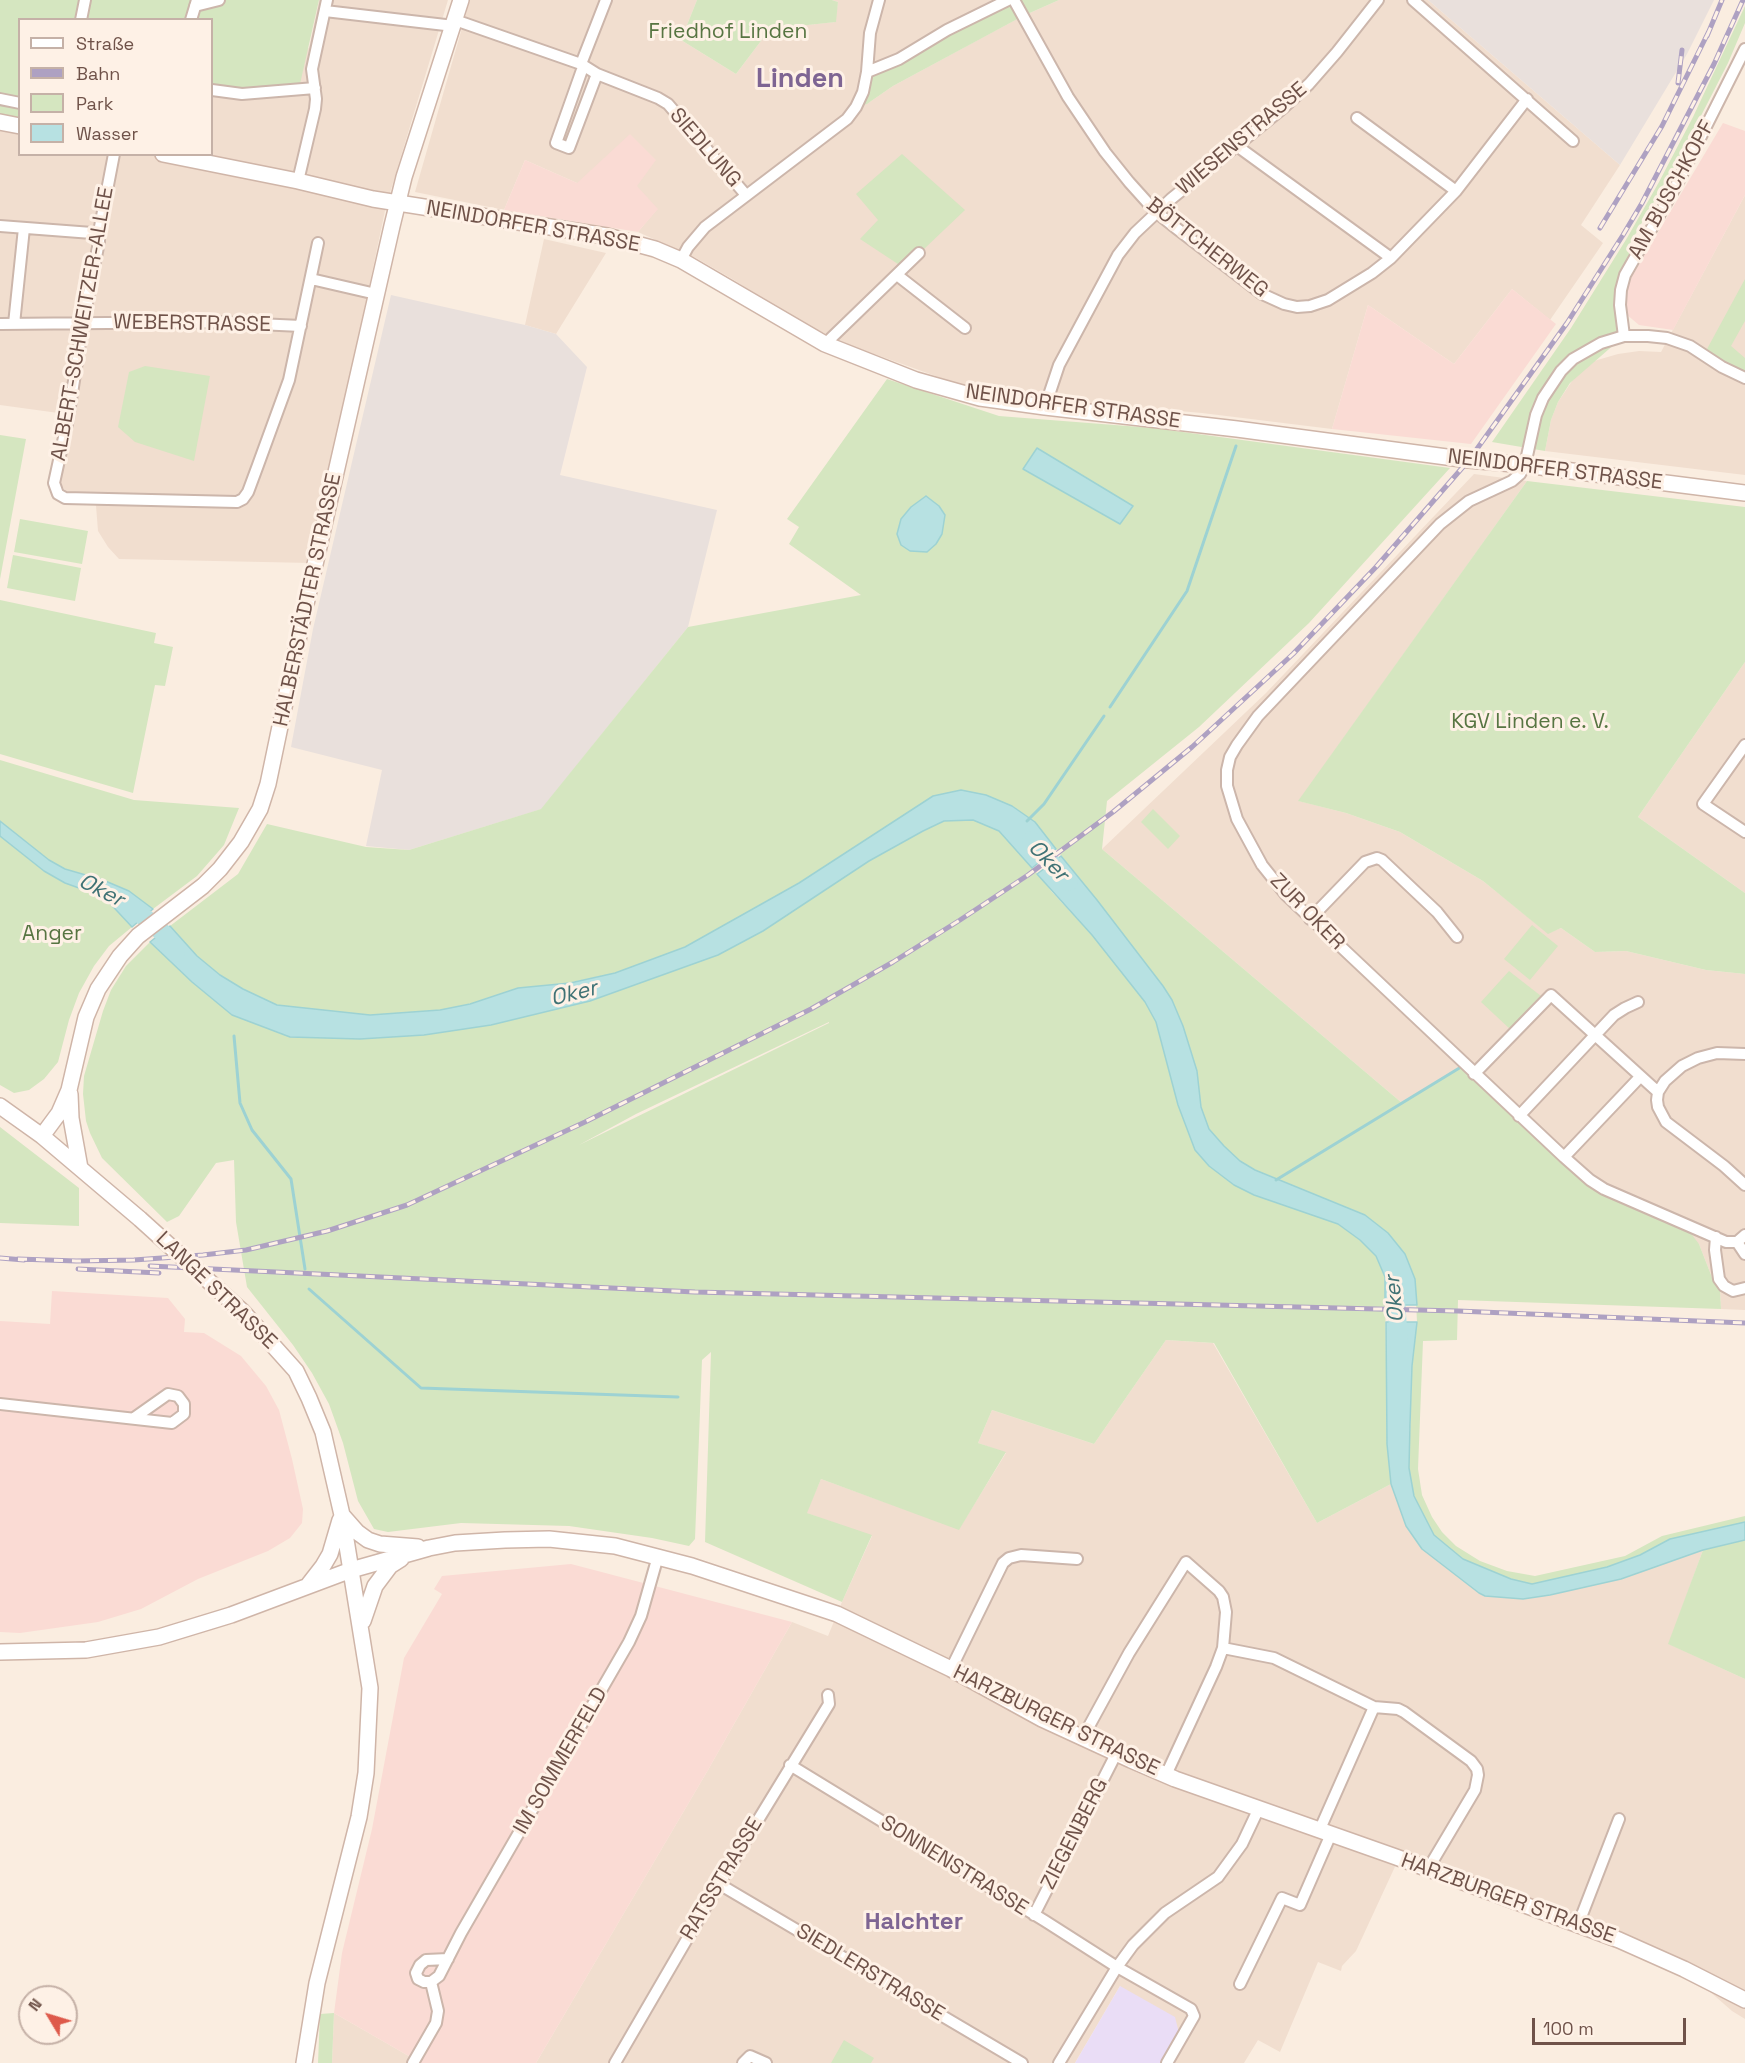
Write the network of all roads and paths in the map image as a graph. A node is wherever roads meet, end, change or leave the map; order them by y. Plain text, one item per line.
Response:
1 (85, 0) edge
2 (219, 0) edge
3 (461, 0) edge
4 (606, 0) edge
5 (879, 0) edge
6 (1008, 0) edge
7 (1014, 0) edge
8 (1378, 0) edge
9 (1413, 0) edge
10 (196, 3) edge
11 (326, 5) edge
12 (81, 18) edge
13 (192, 18) edge
14 (455, 23) junction
15 (1745, 49) edge
16 (582, 66) junction
17 (867, 72) junction
18 (597, 74) junction
19 (315, 88) junction
20 (213, 90) edge
21 (0, 99) edge
22 (1527, 99) junction
23 (18, 103) edge
24 (1357, 118) dead end
25 (0, 122) edge
26 (18, 126) edge
27 (1573, 141) dead end
28 (1237, 146) junction
29 (114, 156) edge
30 (179, 156) edge
31 (298, 181) junction
32 (1456, 191) junction
33 (746, 195) junction
34 (398, 203) junction
35 (1156, 212) junction
36 (0, 226) edge
37 (24, 228) junction
38 (99, 232) junction
39 (318, 243) dead end
40 (919, 253) dead end
41 (1390, 258) junction
42 (681, 260) junction
43 (897, 275) junction
44 (311, 279) junction
45 (376, 294) junction
46 (83, 323) junction
47 (0, 324) edge
48 (14, 324) junction
49 (301, 326) junction
50 (965, 327) dead end
51 (1624, 336) junction
52 (825, 344) junction
53 (1745, 378) edge
54 (1045, 407) junction
55 (1525, 465) junction
56 (1745, 493) edge
57 (1745, 745) edge
58 (1745, 832) edge
59 (1310, 919) junction
60 (1457, 938) dead end
61 (1638, 1002) dead end
62 (1595, 1035) junction
63 (1745, 1054) edge
64 (1474, 1074) junction
65 (1640, 1077) junction
66 (69, 1090) junction
67 (1658, 1092) junction
68 (0, 1106) edge
69 (1519, 1116) junction
70 (42, 1136) junction
71 (1564, 1157) junction
72 (80, 1168) junction
73 (1745, 1185) edge
74 (1716, 1237) junction
75 (1741, 1239) edge
76 (1745, 1254) edge
77 (1745, 1288) edge
78 (0, 1404) edge
79 (134, 1418) dead end
80 (342, 1515) junction
81 (429, 1548) junction
82 (408, 1553) junction
83 (658, 1556) junction
84 (1077, 1559) dead end
85 (351, 1570) junction
86 (308, 1585) junction
87 (361, 1626) junction
88 (1223, 1648) junction
89 (0, 1652) edge
90 (951, 1669) junction
91 (828, 1695) dead end
92 (1374, 1707) junction
93 (1082, 1739) junction
94 (1116, 1754) junction
95 (790, 1765) junction
96 (1166, 1775) junction
97 (1259, 1808) junction
98 (1619, 1820) dead end
99 (1325, 1832) junction
100 (1428, 1869) junction
101 (719, 1884) junction
102 (1034, 1915) junction
103 (1578, 1925) junction
104 (448, 1959) junction
105 (1117, 1967) junction
106 (431, 1982) junction
107 (1240, 1984) dead end
108 (1745, 2000) edge
109 (303, 2063) edge
110 (413, 2063) edge
111 (615, 2063) edge
112 (743, 2063) edge
113 (766, 2063) edge
114 (1022, 2063) edge
115 (1059, 2063) edge
116 (1167, 2063) edge

1 - 12 street
2 - 10 street
3 - 14 main road, HALBERSTÄDTER STRASSE
4 - 16 street
5 - 17 street
6 - 17 street
7 - 35 street, BÖTTCHERWEG
8 - 28 street, WIESENSTRASSE
9 - 22 street
10 - 13 street
11 - 14 street, SIEDLUNG
11 - 19 street
14 - 16 street, SIEDLUNG
14 - 34 main road, HALBERSTÄDTER STRASSE
15 - 51 street, AM BUSCHKOPF
16 - 18 street, SIEDLUNG
16 - 18 street
17 - 33 street
18 - 33 street, SIEDLUNG
19 - 20 street
19 - 31 street
21 - 23 street
22 - 27 street
22 - 32 street, BÖTTCHERWEG
24 - 32 street
25 - 26 main road
28 - 35 street, WIESENSTRASSE
28 - 41 street
29 - 38 street, ALBERT-SCHWEITZER-ALLEE
30 - 31 main road, NEINDORFER STRASSE
31 - 34 main road, NEINDORFER STRASSE
32 - 41 street, BÖTTCHERWEG
33 - 42 street
34 - 42 main road, NEINDORFER STRASSE
34 - 45 main road, HALBERSTÄDTER STRASSE
35 - 41 street, BÖTTCHERWEG
35 - 54 street, WIESENSTRASSE
36 - 37 street
37 - 38 street
37 - 48 street
38 - 46 street, ALBERT-SCHWEITZER-ALLEE
39 - 44 street
40 - 43 street
42 - 52 main road, NEINDORFER STRASSE
43 - 50 street
43 - 52 street
44 - 45 street
44 - 49 street
45 - 66 main road, HALBERSTÄDTER STRASSE
46 - 48 street, WEBERSTRASSE
46 - 49 street, WEBERSTRASSE
46 - 49 street, ALBERT-SCHWEITZER-ALLEE
47 - 48 street, WEBERSTRASSE
51 - 53 street
51 - 55 street
52 - 54 main road, NEINDORFER STRASSE
54 - 55 main road, NEINDORFER STRASSE
55 - 56 main road, NEINDORFER STRASSE
55 - 59 street, ZUR OKER
57 - 58 street
59 - 60 street
59 - 64 street, ZUR OKER
61 - 62 street
62 - 64 street
62 - 65 street
62 - 69 street
63 - 67 street
64 - 69 street, ZUR OKER
65 - 67 street
65 - 71 street
66 - 70 main road, HALBERSTÄDTER STRASSE
66 - 72 main road
67 - 73 street
68 - 70 main road, LANGE STRASSE
69 - 71 street, ZUR OKER
70 - 72 main road, LANGE STRASSE
71 - 74 street, ZUR OKER
72 - 80 main road, LANGE STRASSE, bridge
74 - 75 street, ZUR OKER
74 - 77 street
75 - 76 street, ZUR OKER
78 - 79 street
80 - 81 main road
80 - 85 main road, LANGE STRASSE
80 - 86 main road
81 - 82 main road, HARZBURGER STRASSE
81 - 83 main road, HARZBURGER STRASSE
82 - 85 main road, HARZBURGER STRASSE
82 - 87 main road
83 - 90 main road, HARZBURGER STRASSE
83 - 104 street, IM SOMMERFELD
84 - 90 street
85 - 86 main road, HARZBURGER STRASSE
85 - 87 main road, LANGE STRASSE
86 - 89 main road, HARZBURGER STRASSE
87 - 109 main road, LANGE STRASSE
88 - 92 street
88 - 93 street
88 - 96 street
90 - 93 main road, HARZBURGER STRASSE
91 - 95 street, RATSSTRASSE
92 - 99 street
92 - 100 street
93 - 94 main road, HARZBURGER STRASSE
94 - 96 main road, HARZBURGER STRASSE
94 - 102 street, ZIEGENBERG
95 - 101 street, RATSSTRASSE
95 - 102 street, SONNENSTRASSE
96 - 97 main road, HARZBURGER STRASSE
97 - 99 main road, HARZBURGER STRASSE
97 - 105 street
98 - 103 street
99 - 100 main road, HARZBURGER STRASSE
99 - 107 street
100 - 103 main road, HARZBURGER STRASSE
101 - 111 street, RATSSTRASSE
101 - 114 street, SIEDLERSTRASSE
102 - 105 street, SONNENSTRASSE
103 - 108 main road, HARZBURGER STRASSE
104 - 106 street, IM SOMMERFELD
104 - 106 street
105 - 115 street
105 - 116 street, SONNENSTRASSE
106 - 110 street
112 - 113 street

